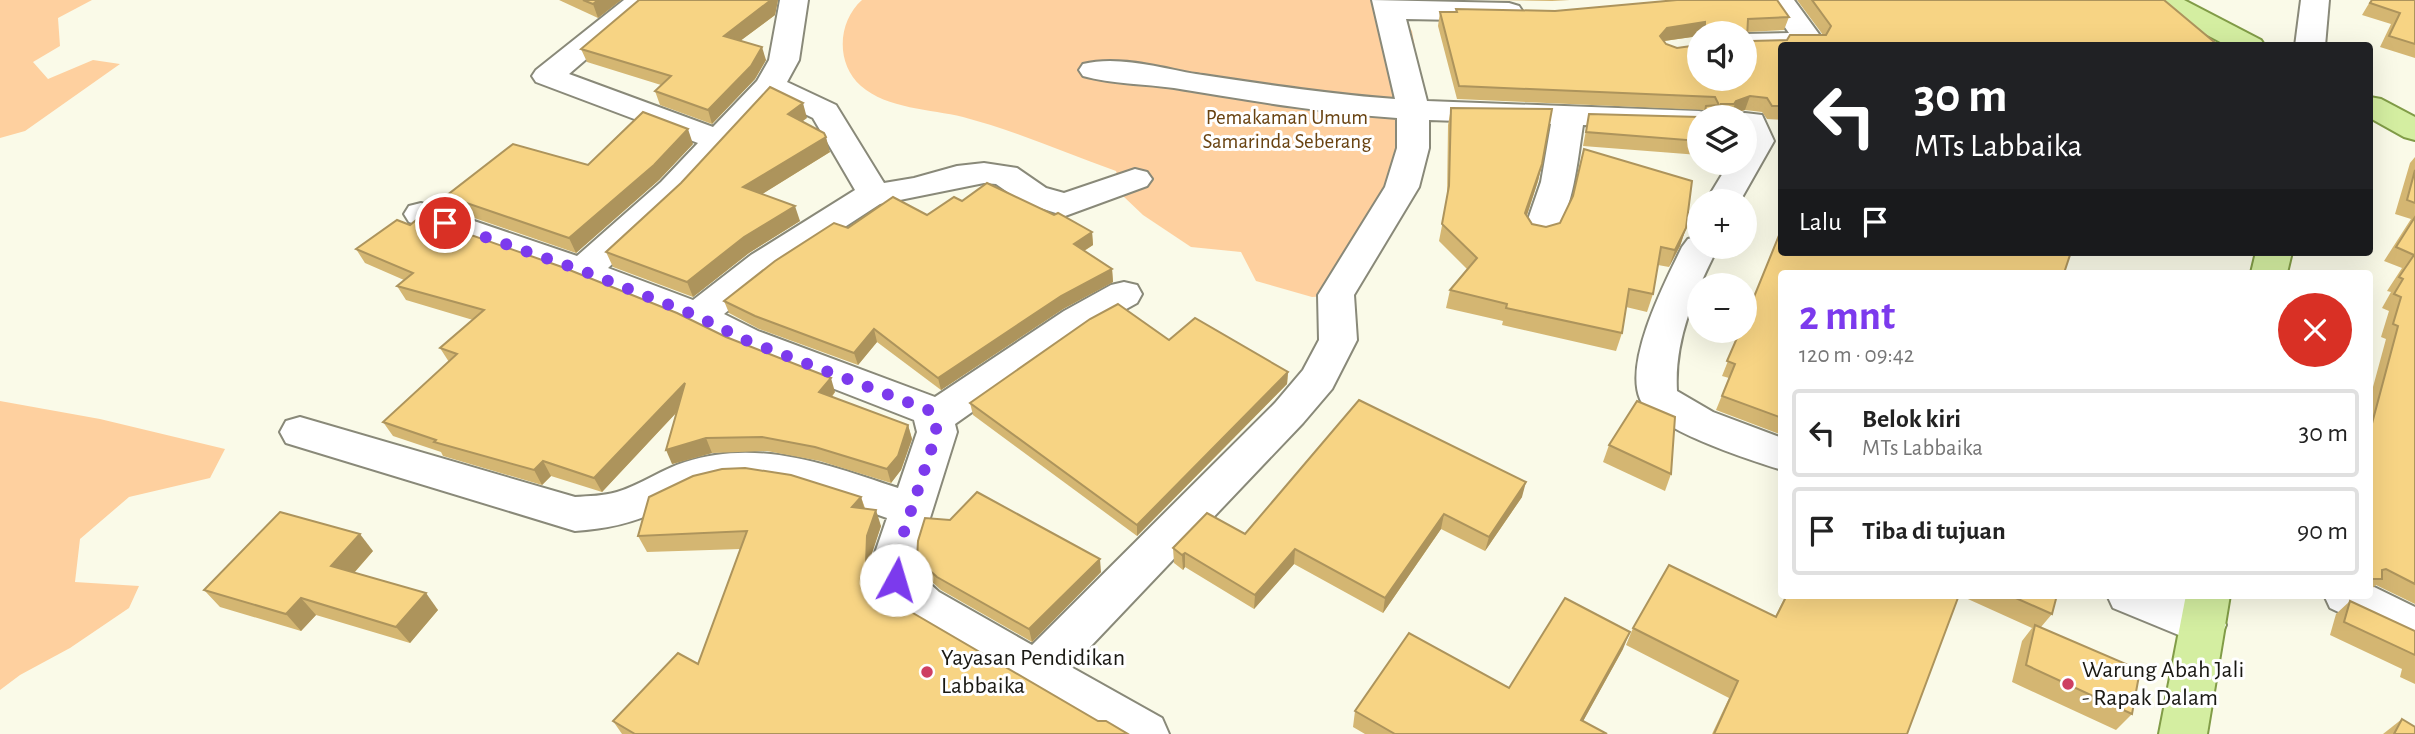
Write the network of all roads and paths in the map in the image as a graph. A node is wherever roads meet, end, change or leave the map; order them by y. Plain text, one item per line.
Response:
1 (641, 0) edge
2 (794, 0) edge
3 (1780, 0) edge
4 (2162, 0) edge
5 (2186, 0) edge
6 (2315, 0) edge
7 (1387, 5) edge
8 (1538, 13) edge
9 (2243, 42) edge
10 (2266, 42) edge
11 (2310, 42) edge
12 (1757, 43) edge
13 (1094, 70) dead end
14 (770, 85) junction
15 (2373, 95) edge
16 (2373, 108) edge
17 (1413, 110) junction
18 (1569, 114) junction
19 (2415, 117) edge
20 (1687, 119) edge
21 (1759, 123) edge
22 (2415, 130) edge
23 (720, 140) junction
24 (1135, 179) dead end
25 (1730, 189) edge
26 (871, 195) junction
27 (421, 214) edge
28 (1541, 231) edge
29 (1694, 259) edge
30 (583, 271) junction
31 (1124, 293) dead end
32 (697, 316) junction
33 (934, 418) junction
34 (300, 432) dead end
35 (1778, 452) edge
36 (912, 509) junction
37 (2145, 599) edge
38 (2354, 599) edge
39 (2194, 611) edge
40 (2415, 628) edge
41 (1038, 670) junction
42 (1146, 734) edge
43 (2183, 734) edge

1 - 23 street
2 - 14 street
3 - 12 street
4 - 9 main road
5 - 10 main road
6 - 11 street
7 - 8 street
7 - 17 street
13 - 17 street
14 - 23 street
14 - 26 street
15 - 19 main road
16 - 22 main road
17 - 18 street
17 - 41 street
18 - 20 street
18 - 28 street
21 - 25 street
23 - 30 street
24 - 26 street
26 - 32 street
27 - 30 street
29 - 35 street
30 - 32 street
31 - 33 street
32 - 33 street
33 - 36 street
34 - 36 street
36 - 41 street
37 - 39 street
38 - 40 street
39 - 43 main road
41 - 42 street

